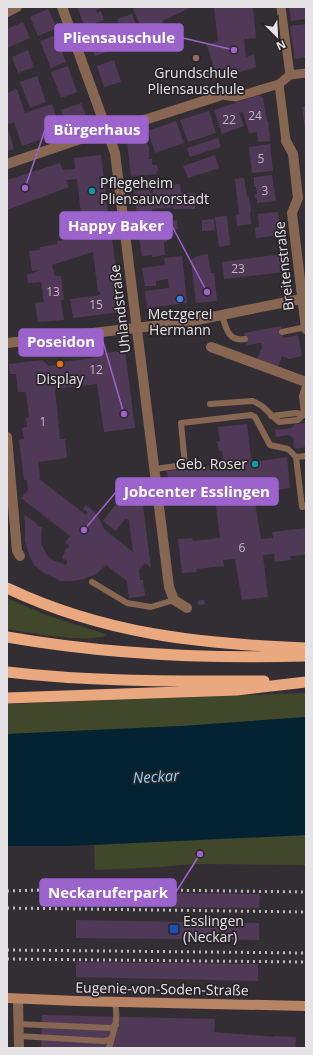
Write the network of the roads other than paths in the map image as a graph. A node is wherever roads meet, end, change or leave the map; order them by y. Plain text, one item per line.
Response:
1 (17, 7) edge
2 (62, 7) edge
3 (281, 7) edge
4 (7, 12) edge
5 (306, 73) edge
6 (290, 75) junction
7 (279, 84) junction
8 (219, 96) joint
9 (107, 130) junction
10 (286, 141) joint
11 (7, 164) edge
12 (304, 298) edge
13 (222, 315) junction
14 (306, 328) edge
15 (137, 329) junction
16 (282, 332) dead end
17 (245, 339) dead end
18 (7, 344) edge
19 (211, 347) dead end
20 (306, 382) edge
21 (210, 404) dead end
22 (305, 415) edge
23 (7, 437) edge
24 (306, 456) edge
25 (296, 457) junction
26 (154, 469) junction
27 (306, 506) edge
28 (20, 556) dead end
29 (92, 582) dead end
30 (7, 588) edge
31 (174, 600) junction
32 (187, 608) dead end
33 (7, 637) edge
34 (306, 648) edge
35 (306, 656) edge
36 (7, 672) edge
37 (306, 681) edge
38 (7, 698) edge
39 (7, 998) edge
40 (18, 999) junction
41 (114, 1001) junction
42 (306, 1006) edge
43 (18, 1024) junction
44 (116, 1025) junction
45 (19, 1036) junction
46 (112, 1037) junction
47 (19, 1048) edge
48 (109, 1048) edge

1 - 4 street
2 - 9 street, Uhlandstraße
3 - 6 street
5 - 6 street
6 - 7 street
7 - 8 street
7 - 10 street, Breitenstraße
8 - 9 street
9 - 11 street
9 - 15 street, Uhlandstraße
10 - 12 street, Breitenstraße
12 - 13 street
12 - 14 street, Breitenstraße
13 - 15 street
13 - 17 lane
14 - 16 lane
15 - 18 street
15 - 26 street, Uhlandstraße
19 - 20 street
20 - 22 lane
21 - 22 lane
23 - 28 street
24 - 25 lane
25 - 26 lane
25 - 27 lane
26 - 31 street, Uhlandstraße
29 - 31 lane
30 - 34 highway
31 - 32 street
33 - 35 highway
36 - 37 highway
37 - 38 highway
39 - 40 main road, Eugenie-von-Soden-Straße
40 - 41 main road, Eugenie-von-Soden-Straße
40 - 43 street
41 - 42 main road, Eugenie-von-Soden-Straße
41 - 44 lane
43 - 44 lane
43 - 45 street
44 - 46 lane
45 - 46 lane
45 - 47 street
46 - 48 lane

